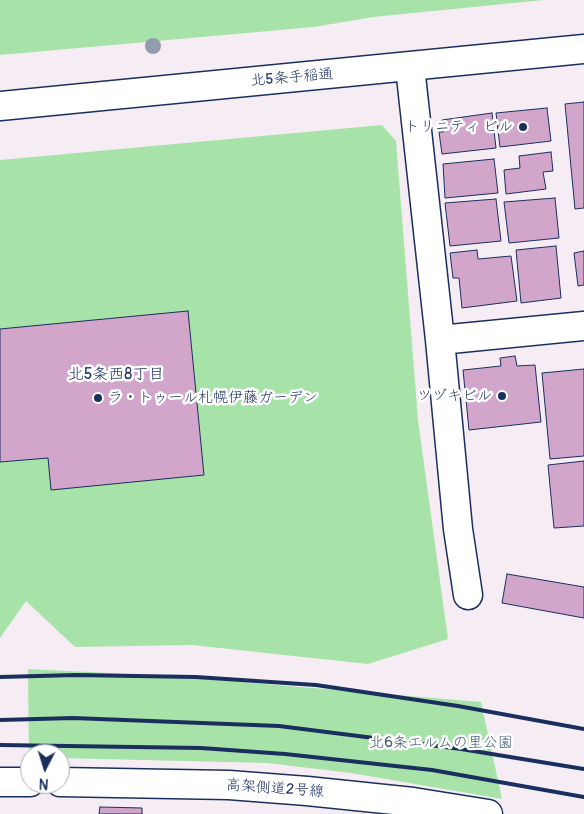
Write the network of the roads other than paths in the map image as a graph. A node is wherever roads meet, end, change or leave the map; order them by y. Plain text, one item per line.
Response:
1 (584, 49) edge
2 (410, 67) junction
3 (0, 106) edge
4 (584, 326) edge
5 (440, 340) junction
6 (468, 595) dead end
7 (0, 782) edge
8 (20, 782) edge
9 (70, 782) edge
10 (308, 802) edge
11 (488, 814) edge

1 - 2 street, 北5条手稲通
2 - 3 street, 北5条手稲通
2 - 5 street
4 - 5 street
5 - 6 street
7 - 8 street
9 - 10 street, 高架側道2号線
10 - 11 street, 高架側道2号線

